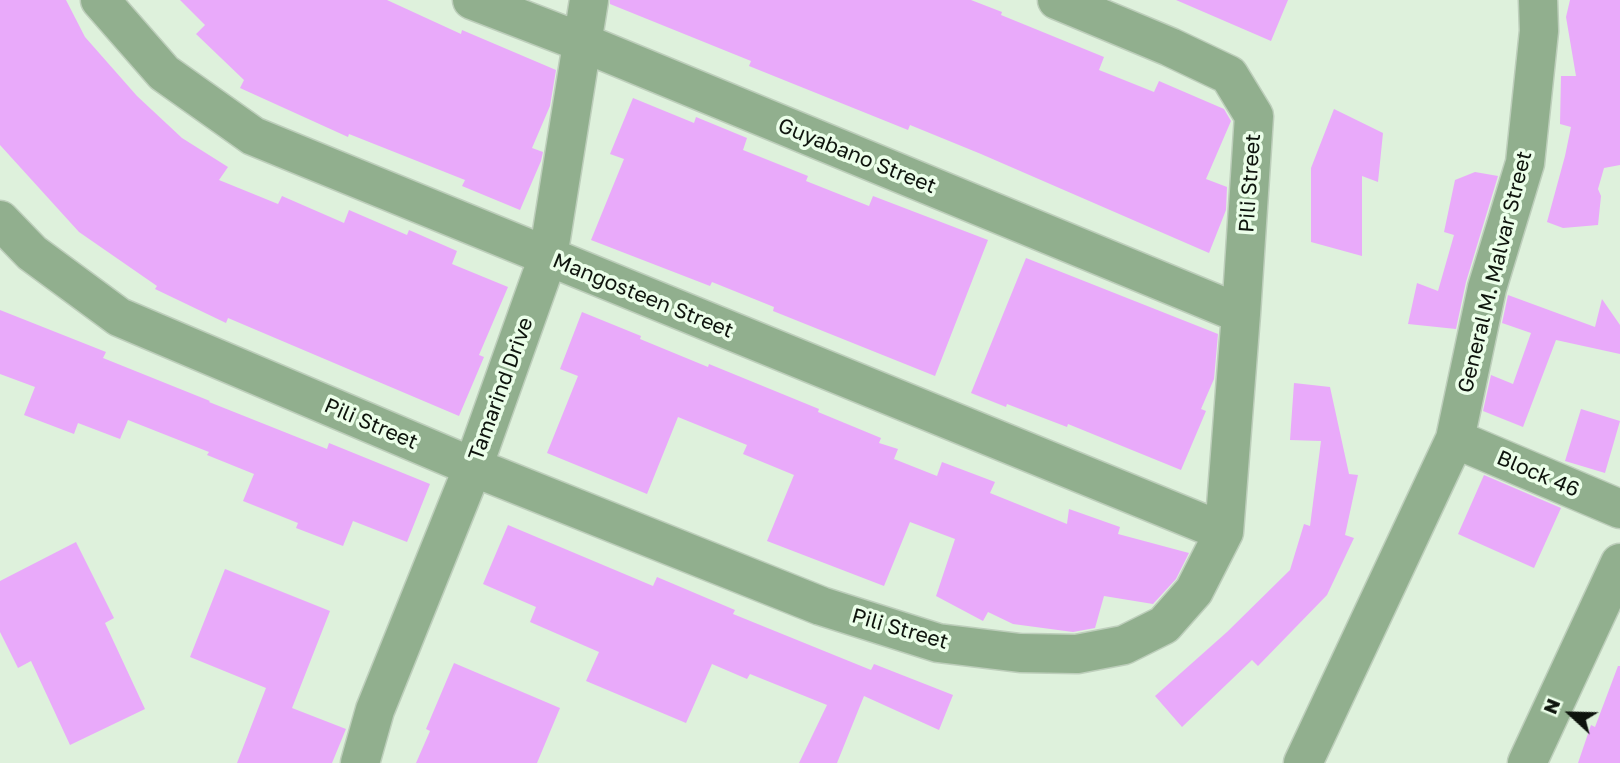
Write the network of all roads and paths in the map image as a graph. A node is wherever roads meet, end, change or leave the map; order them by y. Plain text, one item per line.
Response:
1 (100, 0) edge
2 (472, 0) edge
3 (589, 0) edge
4 (1057, 0) edge
5 (1538, 0) edge
6 (581, 42) junction
7 (0, 220) edge
8 (548, 257) junction
9 (1241, 314) junction
10 (1455, 439) junction
11 (473, 467) junction
12 (1620, 509) edge
13 (1224, 532) junction
14 (1620, 563) edge
15 (360, 763) edge
16 (1303, 763) edge
17 (1527, 763) edge

1 - 8 street, Mangosteen Street
2 - 6 street, Guyabano Street
3 - 6 street, Tamarind Drive
4 - 9 street, Pili Street
5 - 10 street, General M. Malvar Street
6 - 8 street, Tamarind Drive
6 - 9 street, Guyabano Street
7 - 11 street, Pili Street
8 - 11 street, Tamarind Drive
8 - 13 street, Mangosteen Street
9 - 13 street, Pili Street
10 - 12 street, Block 46
10 - 16 street, General M. Malvar Street
11 - 13 street, Pili Street
11 - 15 street, Tamarind Drive
14 - 17 street

